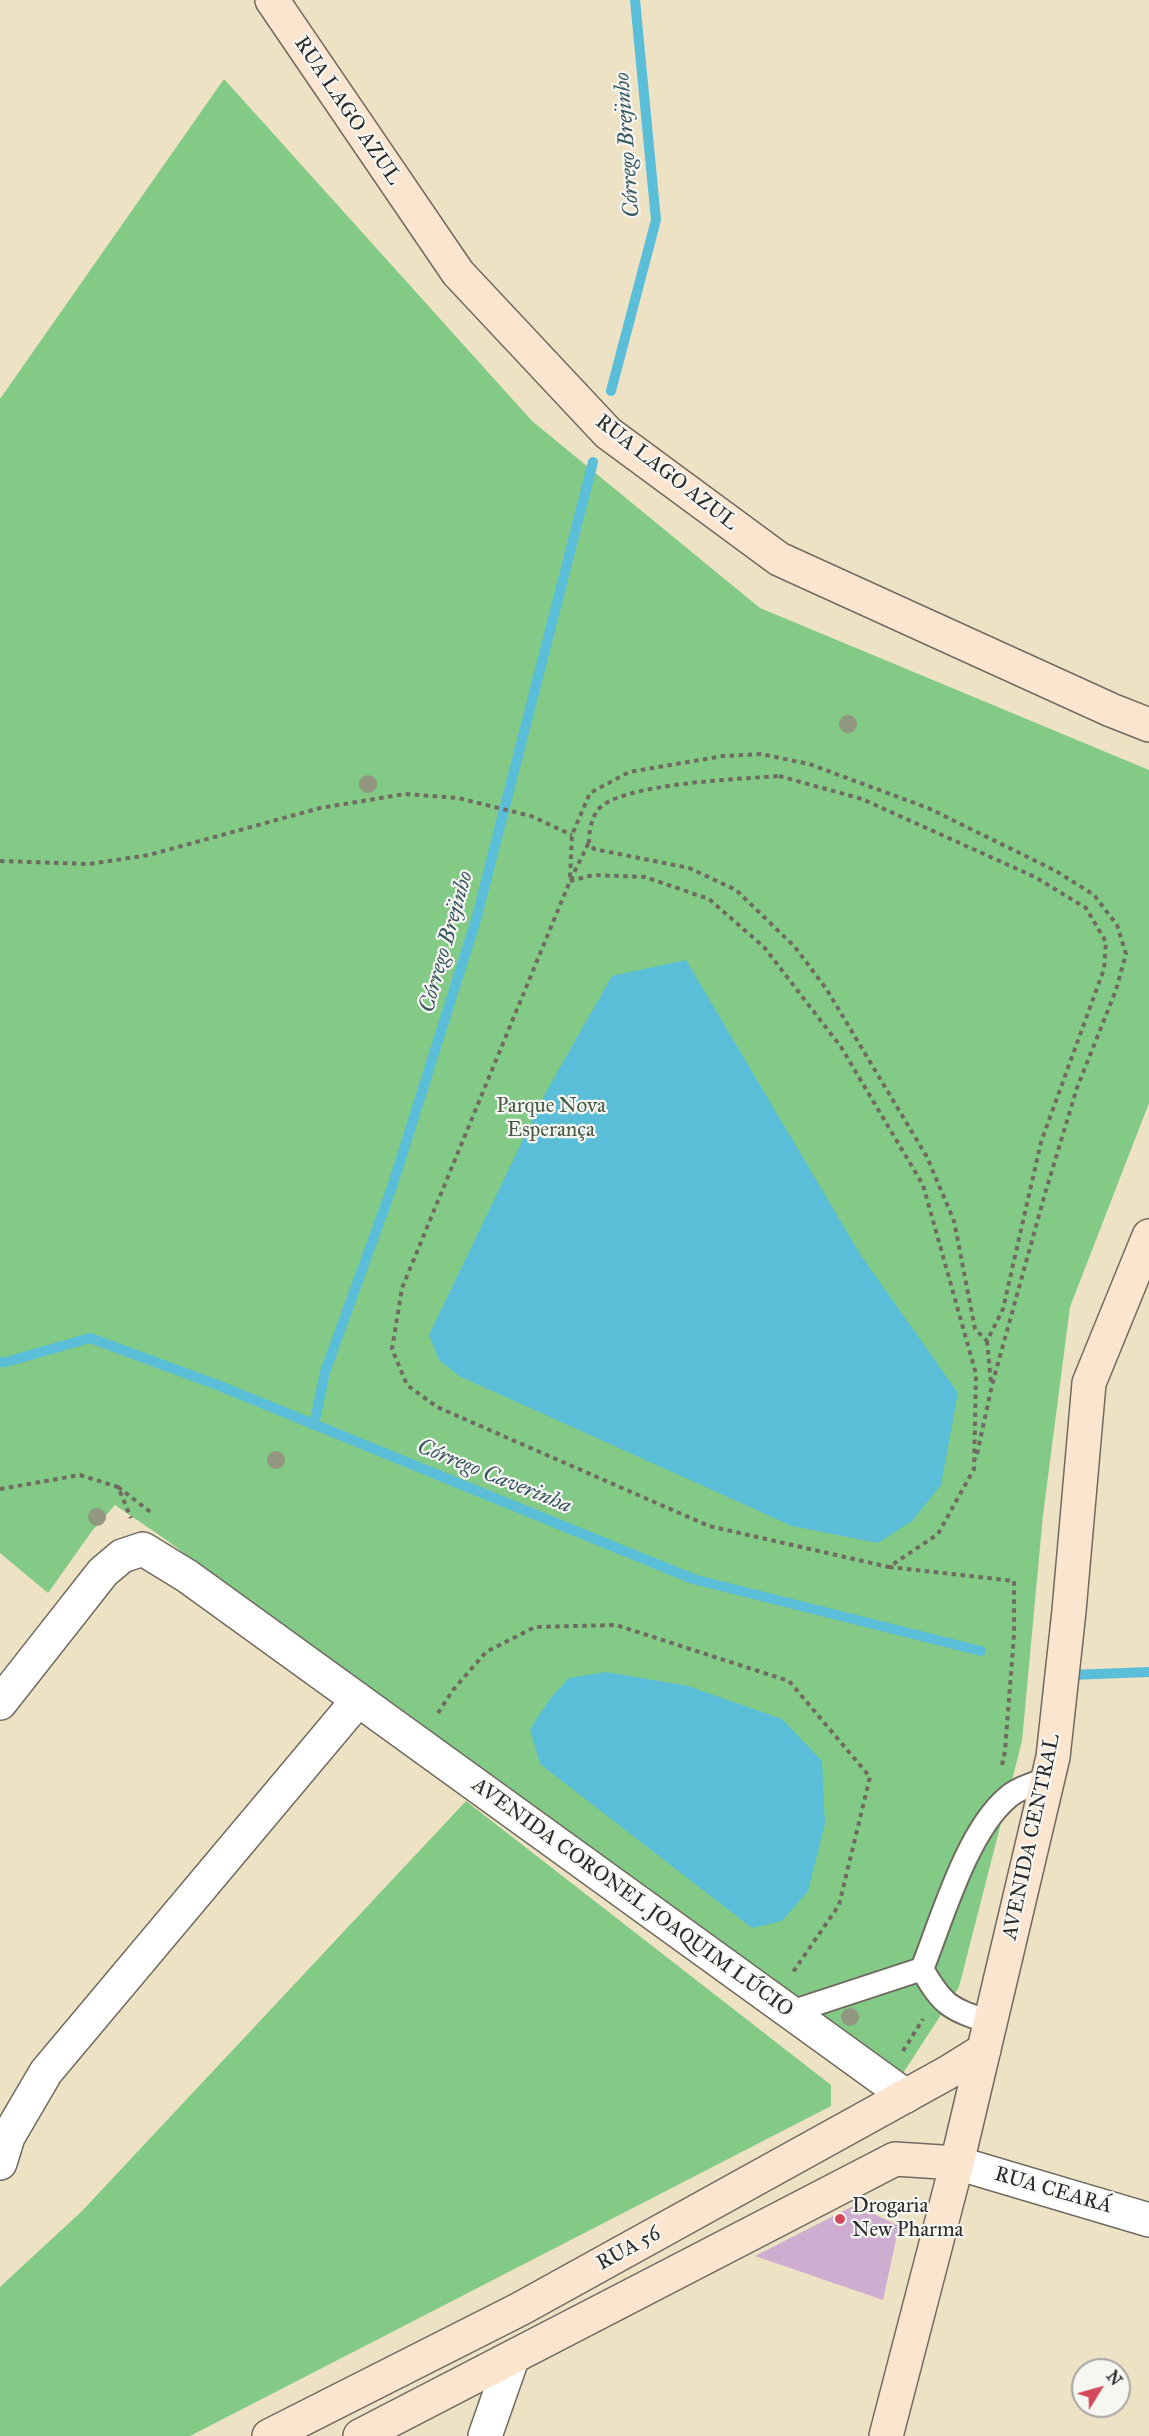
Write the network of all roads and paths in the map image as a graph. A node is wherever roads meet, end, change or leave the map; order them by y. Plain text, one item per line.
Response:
1 (272, 0) edge
2 (1149, 725) edge
3 (572, 836) junction
4 (589, 842) junction
5 (0, 861) edge
6 (570, 881) junction
7 (1149, 1236) edge
8 (987, 1341) junction
9 (992, 1385) junction
10 (974, 1469) junction
11 (0, 1489) edge
12 (143, 1549) junction
13 (889, 1567) junction
14 (1011, 1685) dead end
15 (358, 1700) junction
16 (0, 1703) edge
17 (432, 1720) dead end
18 (1050, 1767) junction
19 (922, 1969) junction
20 (783, 2006) junction
21 (987, 2036) junction
22 (906, 2096) junction
23 (0, 2163) edge
24 (957, 2163) junction
25 (1149, 2220) edge
26 (512, 2359) junction
27 (269, 2436) edge
28 (360, 2436) edge
29 (485, 2436) edge
30 (886, 2436) edge

1 - 2 street, RUA LAGO AZUL
3 - 5 path
3 - 6 path
3 - 9 path
4 - 6 path
4 - 8 path
4 - 8 path
6 - 10 path
6 - 13 path
7 - 18 street, AVENIDA CENTRAL
8 - 9 path
9 - 10 path
10 - 13 path
11 - 12 path
12 - 15 street, AVENIDA CORONEL JOAQUIM LÚCIO
12 - 16 street
13 - 14 path
15 - 20 street, AVENIDA CORONEL JOAQUIM LÚCIO
15 - 23 street
17 - 20 path
18 - 19 lane
18 - 21 street, AVENIDA CENTRAL
19 - 20 lane
19 - 21 lane
20 - 22 street, AVENIDA CORONEL JOAQUIM LÚCIO
21 - 22 street, RUA 56
21 - 24 street, AVENIDA CENTRAL
22 - 27 street, RUA 56
24 - 25 street, RUA CEARÁ
24 - 26 street, RUA 56
24 - 30 street, AVENIDA CENTRAL
26 - 28 street, RUA 56
26 - 29 street

